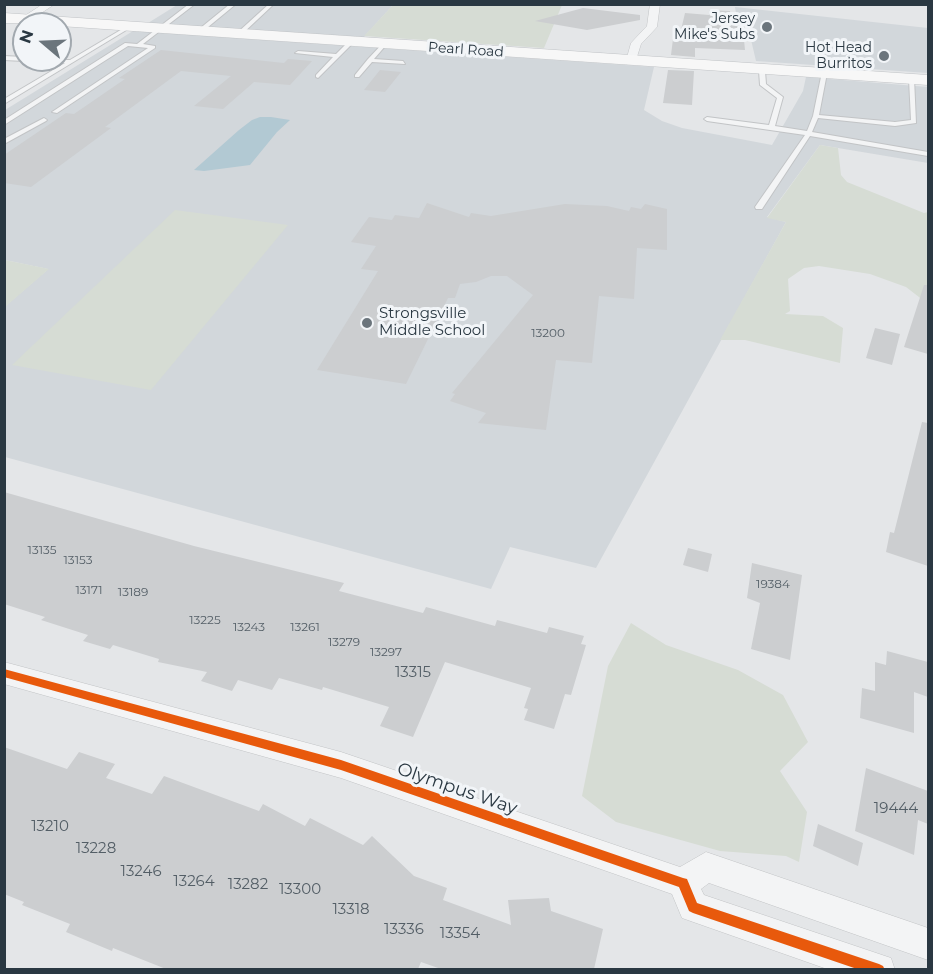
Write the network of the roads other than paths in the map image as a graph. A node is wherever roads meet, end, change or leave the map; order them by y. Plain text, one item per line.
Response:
1 (51, 4) edge
2 (194, 4) edge
3 (234, 4) edge
4 (272, 4) edge
5 (655, 4) edge
6 (38, 12) edge
7 (72, 22) edge
8 (131, 26) junction
9 (162, 28) junction
10 (200, 31) junction
11 (239, 34) junction
12 (352, 41) junction
13 (384, 44) junction
14 (139, 45) junction
15 (298, 53) dead end
16 (338, 56) junction
17 (370, 60) junction
18 (72, 61) edge
19 (631, 61) junction
20 (403, 63) dead end
21 (762, 71) dead end
22 (54, 72) edge
23 (824, 73) junction
24 (318, 76) dead end
25 (357, 76) dead end
26 (920, 79) edge
27 (4, 102) edge
28 (56, 112) dead end
29 (816, 116) junction
30 (707, 119) dead end
31 (44, 120) dead end
32 (4, 123) edge
33 (772, 127) junction
34 (809, 133) junction
35 (4, 142) edge
36 (928, 154) edge
37 (759, 207) dead end
38 (4, 673) edge
39 (684, 883) junction
40 (928, 944) edge
41 (879, 969) edge

1 - 6 street
2 - 9 lane
3 - 10 lane
4 - 11 lane
5 - 19 street
7 - 8 main road, Pearl Road
8 - 9 main road, Pearl Road
8 - 18 lane
9 - 10 main road, Pearl Road
9 - 14 lane
10 - 11 main road, Pearl Road
11 - 12 main road, Pearl Road
12 - 13 main road, Pearl Road
12 - 16 lane
13 - 17 lane
13 - 19 main road, Pearl Road
14 - 28 lane
14 - 32 lane
15 - 16 lane
16 - 24 lane
17 - 20 lane
17 - 25 lane
19 - 23 main road, Pearl Road
21 - 33 lane
22 - 27 lane
23 - 26 main road, Pearl Road
23 - 29 lane
26 - 29 lane
29 - 34 lane
30 - 33 lane
31 - 35 lane
33 - 34 lane
34 - 36 lane
34 - 37 lane
38 - 39 street, Olympus Way
39 - 40 street
39 - 41 street

